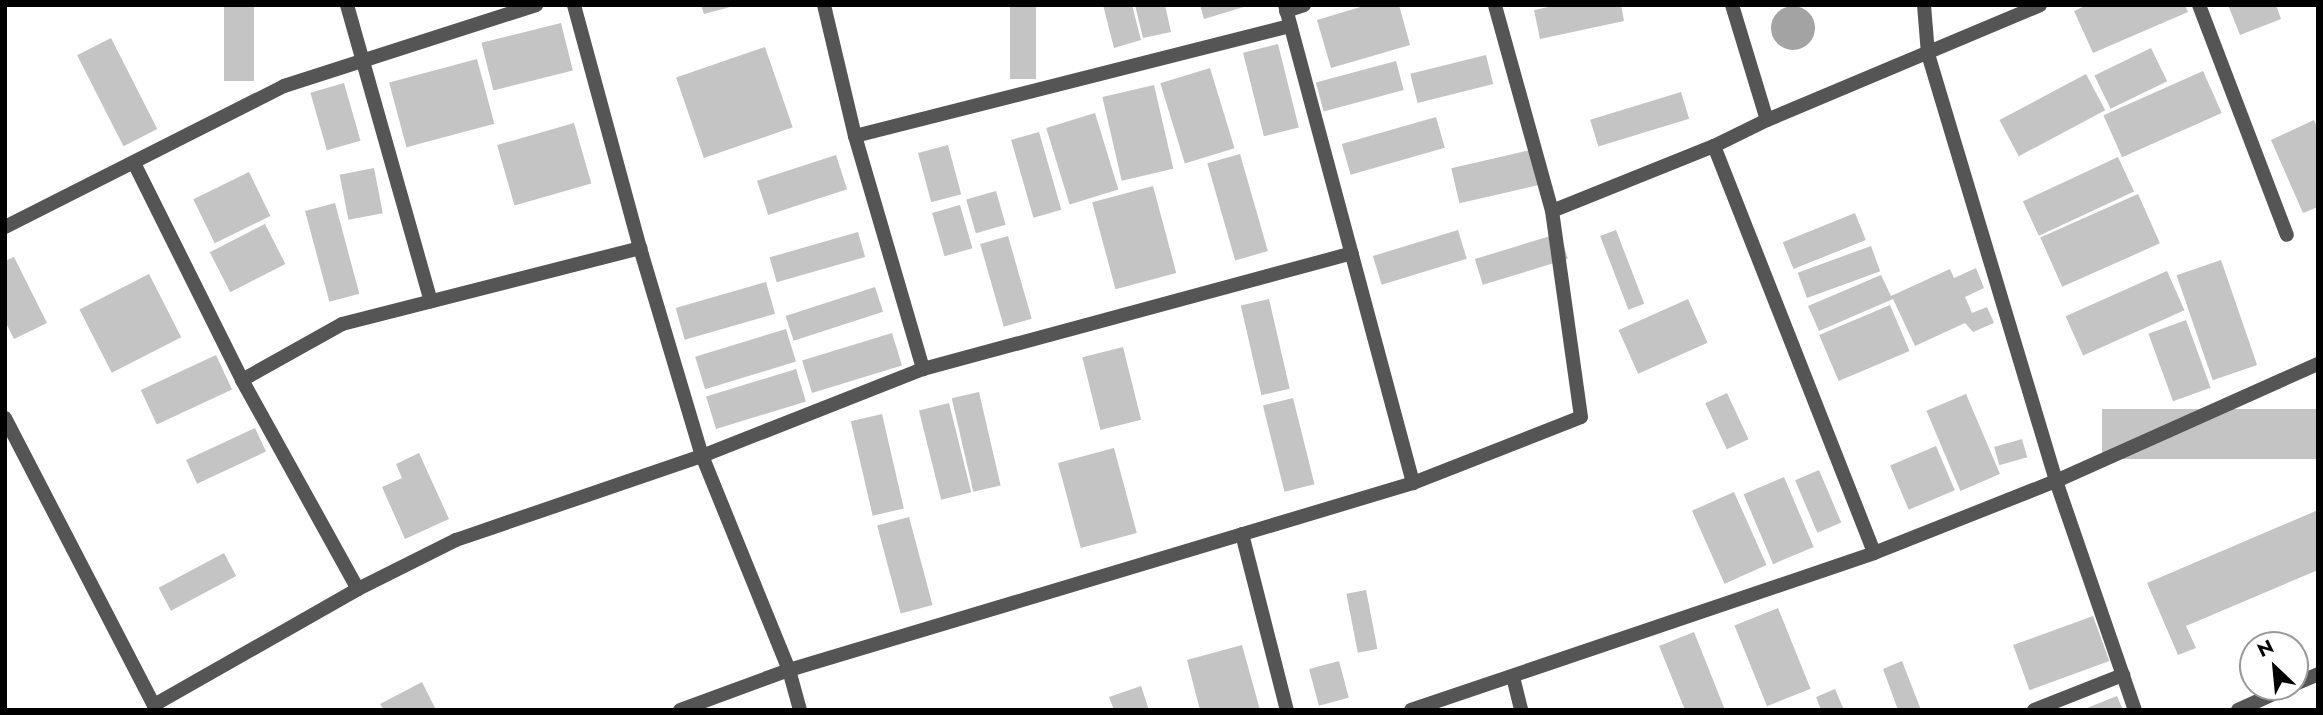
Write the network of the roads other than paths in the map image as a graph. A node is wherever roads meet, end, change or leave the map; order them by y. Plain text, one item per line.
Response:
1 (347, 5) edge
2 (536, 5) edge
3 (574, 5) edge
4 (824, 5) edge
5 (1304, 5) edge
6 (1495, 5) edge
7 (1732, 5) edge
8 (1924, 5) edge
9 (2040, 5) edge
10 (2199, 5) edge
11 (1285, 8) edge
12 (1290, 26) junction
13 (1928, 54) junction
14 (362, 61) junction
15 (1767, 120) junction
16 (855, 136) junction
17 (1714, 146) junction
18 (134, 163) junction
19 (1552, 211) junction
20 (5, 226) edge
21 (2287, 235) dead end
22 (640, 248) junction
23 (1352, 253) junction
24 (431, 301) junction
25 (2318, 364) edge
26 (923, 369) junction
27 (242, 380) junction
28 (6, 423) edge
29 (702, 456) junction
30 (2056, 481) junction
31 (1413, 483) junction
32 (1242, 534) junction
33 (1874, 553) junction
34 (358, 589) junction
35 (789, 670) junction
36 (2123, 675) junction
37 (1513, 677) junction
38 (2258, 701) edge
39 (156, 707) edge
40 (680, 710) edge
41 (800, 710) edge
42 (1287, 710) edge
43 (1412, 710) edge
44 (1521, 710) edge
45 (2034, 710) edge
46 (2134, 710) edge
47 (2238, 710) edge

1 - 14 street
2 - 14 street
3 - 22 street
4 - 16 street
5 - 11 street
6 - 19 street
7 - 15 street
8 - 13 street
9 - 13 street
10 - 21 street
11 - 12 street
12 - 16 street
12 - 23 street
13 - 15 street
13 - 30 street
14 - 18 street
14 - 24 street
15 - 17 street
16 - 26 street
17 - 19 street
17 - 33 street
18 - 20 street
18 - 27 street
19 - 31 street
22 - 24 street
22 - 29 street
23 - 26 street
23 - 31 street
24 - 27 street
25 - 30 street
26 - 29 street
27 - 34 street
28 - 39 street
29 - 34 street
29 - 35 street
30 - 33 street
30 - 36 street
31 - 32 street
32 - 35 street
32 - 42 street
33 - 37 street
34 - 39 street
35 - 40 street
35 - 41 street
36 - 45 street
36 - 46 street
37 - 43 street
37 - 44 street
38 - 47 street

